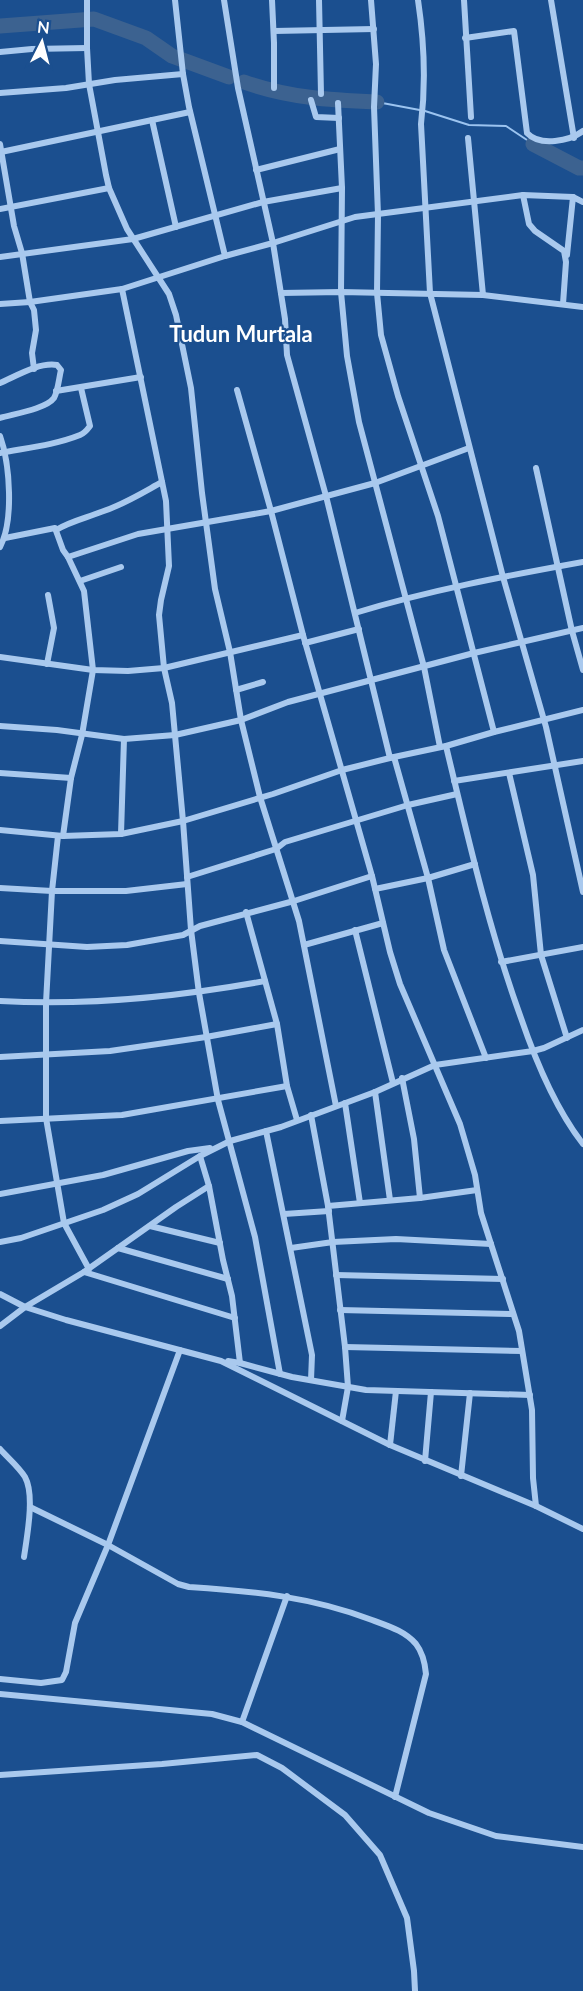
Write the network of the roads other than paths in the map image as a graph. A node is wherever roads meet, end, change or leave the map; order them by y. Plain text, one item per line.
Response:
1 (87, 0) edge
2 (175, 0) edge
3 (224, 0) edge
4 (272, 0) edge
5 (320, 0) edge
6 (371, 0) edge
7 (418, 0) edge
8 (464, 0) edge
9 (551, 0) edge
10 (374, 29) junction
11 (274, 31) junction
12 (320, 31) junction
13 (465, 38) junction
14 (87, 48) junction
15 (0, 52) edge
16 (183, 74) junction
17 (89, 84) junction
18 (274, 87) dead end
19 (0, 93) edge
20 (321, 94) dead end
21 (311, 100) dead end
22 (338, 103) dead end
23 (190, 112) junction
24 (471, 117) dead end
25 (339, 118) junction
26 (152, 120) junction
27 (98, 131) junction
28 (583, 131) edge
29 (468, 138) dead end
30 (574, 138) junction
31 (1, 149) edge
32 (340, 149) junction
33 (256, 170) junction
34 (109, 188) junction
35 (342, 188) junction
36 (523, 195) junction
37 (573, 197) junction
38 (474, 201) junction
39 (263, 202) junction
40 (583, 202) edge
41 (11, 207) junction
42 (425, 207) junction
43 (0, 209) edge
44 (215, 215) junction
45 (378, 215) junction
46 (342, 222) junction
47 (176, 227) junction
48 (133, 239) junction
49 (273, 243) junction
50 (21, 253) junction
51 (225, 256) junction
52 (0, 257) edge
53 (566, 261) junction
54 (157, 277) junction
55 (122, 289) junction
56 (341, 292) junction
57 (281, 293) junction
58 (377, 293) junction
59 (430, 293) junction
60 (483, 295) junction
61 (30, 302) junction
62 (0, 304) edge
63 (563, 304) junction
64 (583, 307) edge
65 (34, 369) junction
66 (141, 377) junction
67 (0, 383) edge
68 (81, 388) junction
69 (237, 390) dead end
70 (56, 392) junction
71 (0, 418) edge
72 (0, 436) edge
73 (469, 448) junction
74 (3, 453) edge
75 (420, 466) junction
76 (536, 468) dead end
77 (162, 482) junction
78 (375, 483) junction
79 (326, 496) junction
80 (271, 511) junction
81 (206, 523) junction
82 (56, 530) junction
83 (169, 530) junction
84 (5, 538) junction
85 (0, 547) edge
86 (68, 557) junction
87 (583, 562) edge
88 (121, 567) dead end
89 (557, 567) junction
90 (503, 577) junction
91 (80, 581) junction
92 (456, 586) junction
93 (48, 595) dead end
94 (406, 598) junction
95 (355, 613) junction
96 (583, 628) edge
97 (359, 629) junction
98 (572, 631) junction
99 (303, 635) junction
100 (522, 641) junction
101 (305, 643) junction
102 (230, 652) junction
103 (474, 653) junction
104 (0, 657) edge
105 (47, 664) junction
106 (424, 667) junction
107 (164, 668) junction
108 (93, 670) junction
109 (583, 670) edge
110 (372, 680) junction
111 (263, 682) dead end
112 (236, 690) junction
113 (321, 693) junction
114 (583, 710) edge
115 (543, 719) junction
116 (241, 720) junction
117 (0, 726) edge
118 (494, 732) junction
119 (82, 735) junction
120 (175, 735) junction
121 (124, 739) junction
122 (443, 747) junction
123 (392, 757) junction
124 (583, 762) edge
125 (556, 766) junction
126 (342, 771) junction
127 (0, 773) edge
128 (508, 773) junction
129 (71, 778) junction
130 (454, 781) junction
131 (457, 794) junction
132 (260, 798) junction
133 (408, 805) junction
134 (183, 821) junction
135 (356, 821) junction
136 (0, 830) edge
137 (121, 834) junction
138 (61, 836) junction
139 (276, 849) junction
140 (475, 864) junction
141 (372, 876) junction
142 (428, 878) junction
143 (187, 880) junction
144 (0, 888) edge
145 (375, 889) junction
146 (52, 891) junction
147 (583, 892) edge
148 (294, 901) junction
149 (246, 912) junction
150 (383, 923) junction
151 (191, 930) junction
152 (355, 930) junction
153 (0, 941) edge
154 (49, 945) junction
155 (304, 945) junction
156 (583, 947) edge
157 (541, 955) junction
158 (501, 962) junction
159 (265, 981) junction
160 (199, 993) junction
161 (0, 1001) edge
162 (46, 1004) junction
163 (277, 1024) junction
164 (583, 1030) edge
165 (206, 1037) junction
166 (567, 1038) junction
167 (533, 1052) junction
168 (47, 1055) junction
169 (0, 1057) edge
170 (486, 1058) junction
171 (435, 1065) junction
172 (402, 1078) junction
173 (393, 1083) junction
174 (287, 1086) junction
175 (375, 1092) junction
176 (218, 1100) junction
177 (345, 1103) junction
178 (336, 1106) junction
179 (311, 1115) junction
180 (46, 1118) junction
181 (297, 1120) junction
182 (0, 1121) edge
183 (266, 1131) junction
184 (230, 1141) junction
185 (583, 1144) edge
186 (217, 1147) junction
187 (200, 1156) junction
188 (58, 1182) junction
189 (209, 1186) junction
190 (477, 1190) junction
191 (0, 1194) edge
192 (420, 1198) junction
193 (390, 1200) junction
194 (360, 1203) junction
195 (329, 1208) junction
196 (284, 1214) junction
197 (64, 1223) junction
198 (150, 1226) junction
199 (0, 1242) edge
200 (333, 1242) junction
201 (220, 1243) junction
202 (491, 1244) junction
203 (118, 1248) junction
204 (291, 1248) junction
205 (86, 1271) junction
206 (336, 1275) junction
207 (228, 1279) junction
208 (503, 1279) junction
209 (0, 1294) edge
210 (25, 1307) junction
211 (340, 1310) junction
212 (513, 1314) junction
213 (235, 1318) junction
214 (0, 1326) edge
215 (345, 1347) junction
216 (180, 1350) junction
217 (522, 1351) junction
218 (221, 1361) junction
219 (240, 1363) junction
220 (280, 1374) junction
221 (311, 1380) junction
222 (348, 1387) junction
223 (396, 1391) junction
224 (431, 1392) junction
225 (470, 1393) junction
226 (530, 1395) junction
227 (342, 1421) junction
228 (390, 1445) junction
229 (0, 1449) edge
230 (425, 1461) junction
231 (461, 1476) junction
232 (536, 1506) junction
233 (30, 1507) junction
234 (583, 1529) edge
235 (108, 1545) junction
236 (24, 1557) dead end
237 (287, 1596) junction
238 (0, 1679) edge
239 (0, 1694) edge
240 (242, 1722) junction
241 (0, 1775) edge
242 (395, 1797) junction
243 (583, 1847) edge
244 (415, 1991) edge

1 - 14 street
2 - 16 street
3 - 33 street
4 - 11 street
5 - 12 street
6 - 10 street
7 - 42 street
8 - 13 street
9 - 30 street
10 - 12 street
10 - 45 street
11 - 12 street
11 - 18 street
12 - 20 street
13 - 24 street
13 - 30 street
14 - 15 street
14 - 17 street
16 - 17 street
16 - 23 street
17 - 19 street
17 - 27 street
21 - 25 street
22 - 25 street
23 - 26 street
23 - 44 street
25 - 32 street
26 - 27 street
26 - 47 street
27 - 31 street
27 - 34 street
28 - 30 street
29 - 38 street
31 - 41 street
32 - 33 street
32 - 35 street
33 - 39 street
34 - 41 street
34 - 48 street
35 - 39 street
35 - 46 street
36 - 37 street
36 - 38 street
36 - 53 street
37 - 40 street
37 - 53 street
38 - 42 street
38 - 60 street
39 - 44 street
39 - 49 street
41 - 43 street
41 - 50 street
42 - 45 street
42 - 59 street
44 - 47 street
44 - 51 street
45 - 46 street
45 - 58 street
46 - 49 street
46 - 56 street
47 - 48 street
48 - 50 street
48 - 54 street
49 - 51 street
49 - 57 street
50 - 52 street
50 - 61 street
51 - 54 street
53 - 63 street
54 - 55 street
54 - 81 street
55 - 61 street
55 - 66 street
56 - 57 street
56 - 58 street
56 - 78 street
57 - 79 street
58 - 59 street
58 - 75 street
59 - 60 street
59 - 73 street
60 - 63 street
61 - 62 street
61 - 65 street
63 - 64 street
65 - 67 street
65 - 70 street
66 - 68 street
66 - 77 street
68 - 70 street
68 - 74 street
69 - 80 street
70 - 71 street
72 - 74 street
73 - 75 street
73 - 90 street
74 - 84 street
75 - 78 street
75 - 92 street
76 - 89 street
77 - 82 street
77 - 83 street
78 - 79 street
78 - 94 street
79 - 80 street
79 - 95 street
80 - 81 street
80 - 99 street
81 - 83 street
81 - 102 street
82 - 84 street
82 - 86 street
83 - 86 street
83 - 107 street
84 - 85 street
86 - 91 street
87 - 89 street
88 - 91 street
89 - 90 street
89 - 98 street
90 - 92 street
90 - 100 street
91 - 108 street
92 - 94 street
92 - 103 street
93 - 105 street
94 - 95 street
94 - 106 street
95 - 97 street
96 - 98 street
97 - 101 street
97 - 110 street
98 - 100 street
98 - 109 street
99 - 101 street
99 - 102 street
100 - 103 street
100 - 115 street
101 - 113 street
102 - 107 street
102 - 112 street
103 - 106 street
103 - 118 street
104 - 105 street
105 - 108 street
106 - 110 street
106 - 122 street
107 - 108 street
107 - 120 street
108 - 119 street
110 - 113 street
110 - 123 street
111 - 112 street
112 - 116 street
113 - 116 street
113 - 126 street
114 - 115 street
115 - 118 street
115 - 125 street
116 - 120 street
116 - 132 street
117 - 119 street
118 - 122 street
119 - 121 street
119 - 129 street
120 - 121 street
120 - 134 street
121 - 137 street
122 - 123 street
122 - 130 street
123 - 126 street
123 - 133 street
124 - 125 street
125 - 128 street
125 - 147 street
126 - 132 street
126 - 135 street
127 - 129 street
128 - 130 street
128 - 157 street
129 - 138 street
130 - 131 street
131 - 133 street
131 - 140 street
132 - 134 street
132 - 139 street
133 - 135 street
133 - 142 street
134 - 137 street
134 - 143 street
135 - 139 street
135 - 141 street
136 - 138 street
137 - 138 street
138 - 146 street
139 - 143 street
139 - 148 street
140 - 142 street
140 - 158 street
141 - 145 street
141 - 148 street
142 - 145 street
142 - 170 street
143 - 146 street
143 - 151 street
144 - 146 street
145 - 150 street
146 - 154 street
148 - 149 street
148 - 155 street
149 - 151 street
149 - 159 street
150 - 152 street
150 - 171 street
151 - 154 street
151 - 160 street
152 - 155 street
152 - 173 street
153 - 154 street
154 - 162 street
155 - 178 street
156 - 157 street
157 - 158 street
157 - 166 street
158 - 167 street
159 - 160 street
159 - 163 street
160 - 162 street
160 - 165 street
161 - 162 street
162 - 168 street
163 - 165 street
163 - 174 street
164 - 166 street
165 - 168 street
165 - 176 street
166 - 167 street
167 - 170 street
167 - 185 street
168 - 169 street
168 - 180 street
170 - 171 street
171 - 172 street
171 - 190 street
172 - 173 street
172 - 192 street
173 - 175 street
174 - 176 street
174 - 181 street
175 - 177 street
175 - 193 street
176 - 180 street
176 - 184 street
177 - 178 street
177 - 194 street
178 - 179 street
179 - 181 street
179 - 195 street
180 - 182 street
180 - 188 street
181 - 183 street
183 - 184 street
183 - 196 street
184 - 186 street
184 - 220 street
186 - 187 street
186 - 188 street
187 - 189 street
187 - 197 street
188 - 191 street
188 - 197 street
189 - 198 street
189 - 201 street
190 - 192 street
190 - 202 street
192 - 193 street
193 - 194 street
194 - 195 street
195 - 196 street
195 - 200 street
196 - 204 street
197 - 199 street
197 - 205 street
198 - 201 street
198 - 203 street
200 - 202 street
200 - 204 street
200 - 206 street
201 - 207 street
202 - 208 street
203 - 205 street
203 - 207 street
204 - 221 street
205 - 210 street
205 - 213 street
206 - 208 street
206 - 211 street
207 - 213 street
208 - 212 street
209 - 210 street
210 - 214 street
210 - 216 street
211 - 212 street
211 - 215 street
212 - 217 street
213 - 219 street
215 - 217 street
215 - 222 street
216 - 218 street
216 - 235 street
217 - 226 street
218 - 219 street
218 - 227 street
219 - 220 street
220 - 221 street
221 - 222 street
222 - 223 street
222 - 227 street
223 - 224 street
223 - 228 street
224 - 225 street
224 - 230 street
225 - 226 street
225 - 231 street
226 - 232 street
227 - 228 street
228 - 230 street
229 - 233 street
230 - 231 street
231 - 232 street
232 - 234 street
233 - 235 street
233 - 236 street
235 - 237 street
235 - 238 street
237 - 240 street
237 - 242 street
239 - 240 street
240 - 242 street
241 - 244 street
242 - 243 street

